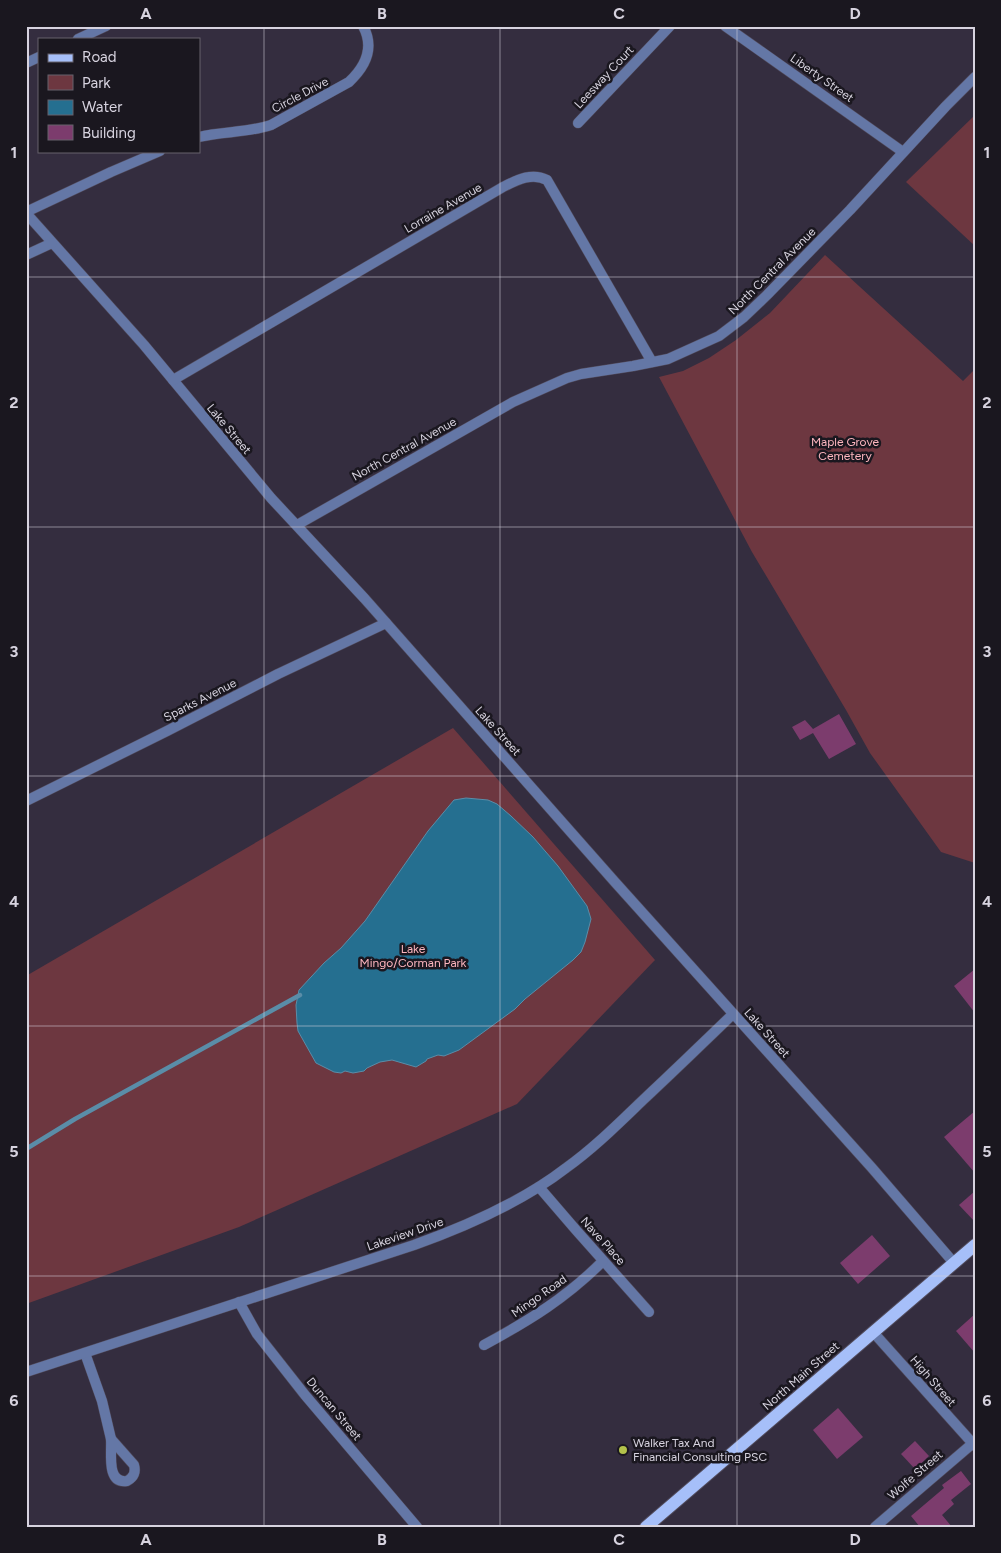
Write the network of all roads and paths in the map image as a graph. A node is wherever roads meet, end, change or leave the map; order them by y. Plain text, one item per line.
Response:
1 (106, 26) edge
2 (363, 26) edge
3 (670, 26) edge
4 (725, 26) edge
5 (80, 38) edge
6 (38, 57) edge
7 (26, 63) edge
8 (975, 77) edge
9 (578, 122) dead end
10 (200, 137) edge
11 (158, 152) edge
12 (903, 152) junction
13 (26, 213) edge
14 (52, 243) junction
15 (26, 255) edge
16 (652, 362) junction
17 (173, 380) junction
18 (297, 525) junction
19 (386, 623) junction
20 (26, 801) edge
21 (733, 1014) junction
22 (539, 1186) junction
23 (975, 1246) edge
24 (604, 1261) junction
25 (954, 1263) junction
26 (239, 1302) junction
27 (649, 1312) dead end
28 (873, 1332) junction
29 (484, 1345) dead end
30 (85, 1353) junction
31 (26, 1372) edge
32 (111, 1439) dead end
33 (973, 1445) edge
34 (417, 1527) edge
35 (646, 1527) edge
36 (875, 1527) edge

1 - 5 street
2 - 10 street, Circle Drive
3 - 9 street, Leesway Court
4 - 12 street, Liberty Street
6 - 7 street
8 - 12 street, North Central Avenue
11 - 13 street
12 - 16 street, North Central Avenue
13 - 14 street, Lake Street
14 - 15 street
14 - 17 street, Lake Street
16 - 17 street, Lorraine Avenue
16 - 18 street, North Central Avenue
17 - 18 street, Lake Street
18 - 19 street, Lake Street
19 - 20 street, Sparks Avenue
19 - 21 street, Lake Street
21 - 22 street, Lakeview Drive
21 - 25 street, Lake Street
22 - 24 street, Nave Place
22 - 26 street, Lakeview Drive
23 - 25 main road, North Main Street
24 - 27 street, Nave Place
24 - 29 street, Mingo Road
25 - 28 main road, North Main Street
26 - 30 street, Lakeview Drive
26 - 34 street, Duncan Street
28 - 33 street, High Street
28 - 35 main road, North Main Street
30 - 31 street, Lakeview Drive
30 - 32 street
33 - 36 street, Wolfe Street

